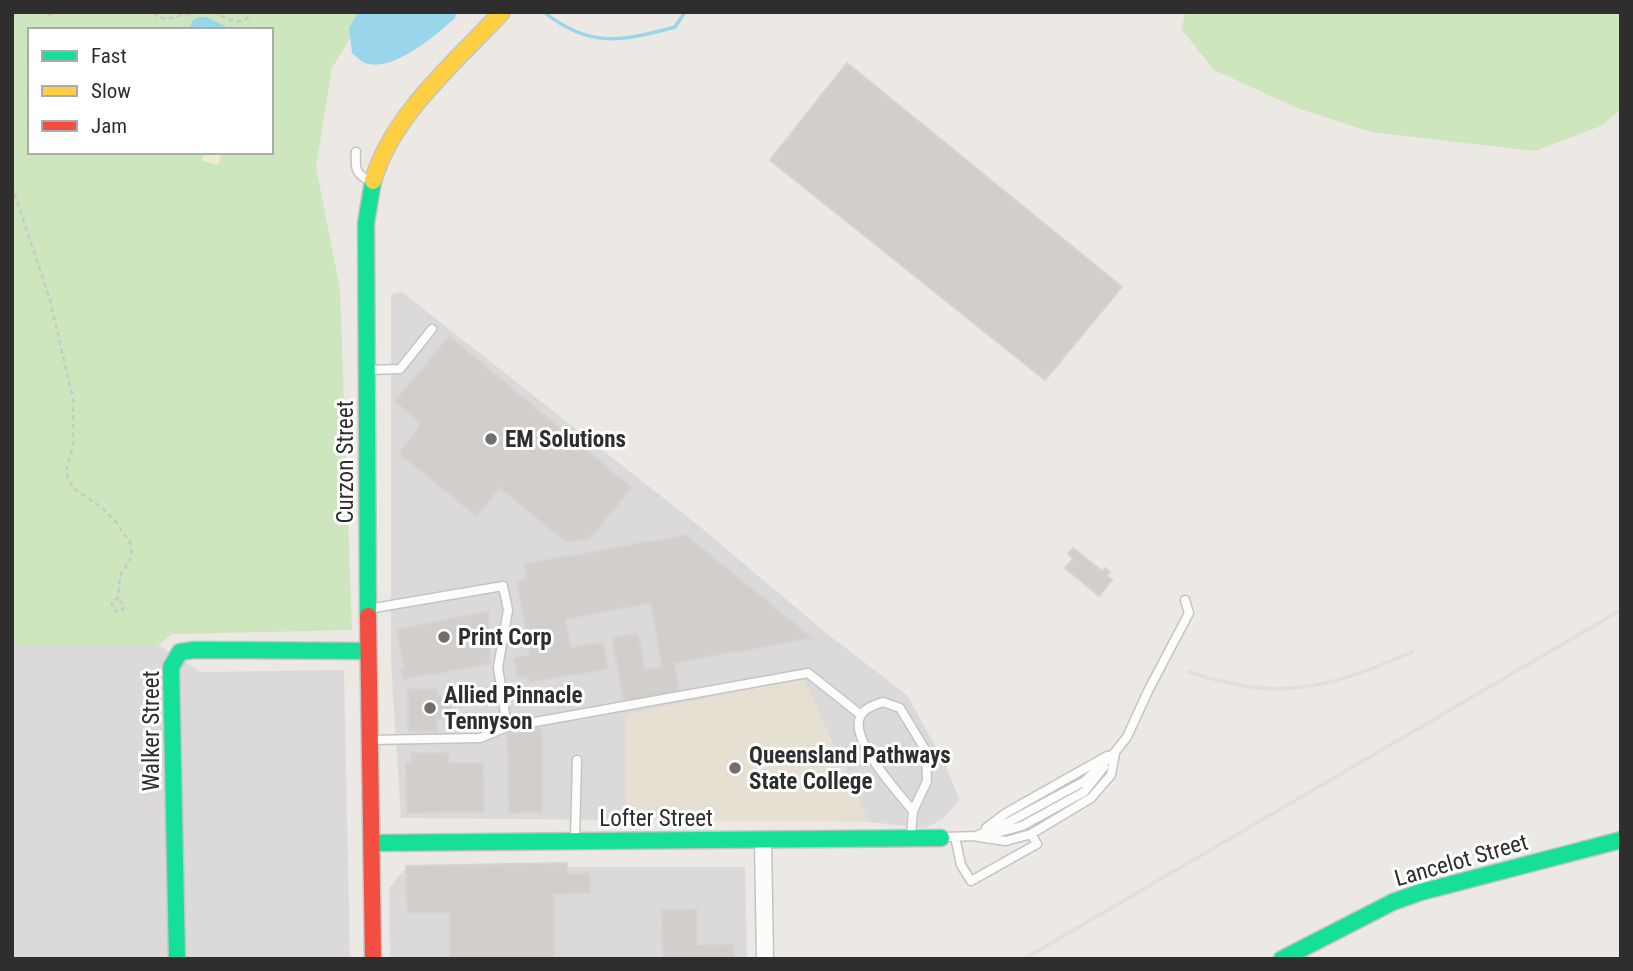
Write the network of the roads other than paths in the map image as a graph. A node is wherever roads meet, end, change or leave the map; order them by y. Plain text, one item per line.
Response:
1 (502, 12) edge
2 (356, 152) dead end
3 (373, 183) junction
4 (432, 329) dead end
5 (368, 370) junction
6 (1185, 600) dead end
7 (368, 610) junction
8 (368, 651) junction
9 (861, 715) junction
10 (507, 727) junction
11 (370, 740) junction
12 (1115, 752) junction
13 (577, 760) dead end
14 (913, 811) junction
15 (1031, 834) junction
16 (975, 836) junction
17 (948, 837) junction
18 (911, 838) junction
19 (763, 840) junction
20 (1621, 840) edge
21 (575, 842) junction
22 (372, 843) junction
23 (177, 959) edge
24 (373, 959) edge
25 (765, 959) edge
26 (1282, 959) edge

1 - 3 street, Curzon Street
2 - 3 lane
3 - 5 street, Curzon Street
4 - 5 lane
5 - 7 street, Curzon Street
6 - 12 lane
7 - 8 street, Curzon Street
7 - 10 lane
8 - 11 street, Curzon Street
8 - 23 street, Walker Street
9 - 10 lane
9 - 14 lane
9 - 14 lane
10 - 11 lane
11 - 22 street, Curzon Street
12 - 15 lane
12 - 16 lane
13 - 21 lane
14 - 18 lane
15 - 16 lane
15 - 17 lane
16 - 17 lane
17 - 18 street, Lofter Street
18 - 19 street, Lofter Street
19 - 21 street, Lofter Street
19 - 25 street
20 - 26 street, Lancelot Street
21 - 22 street, Lofter Street
22 - 24 street, Curzon Street

